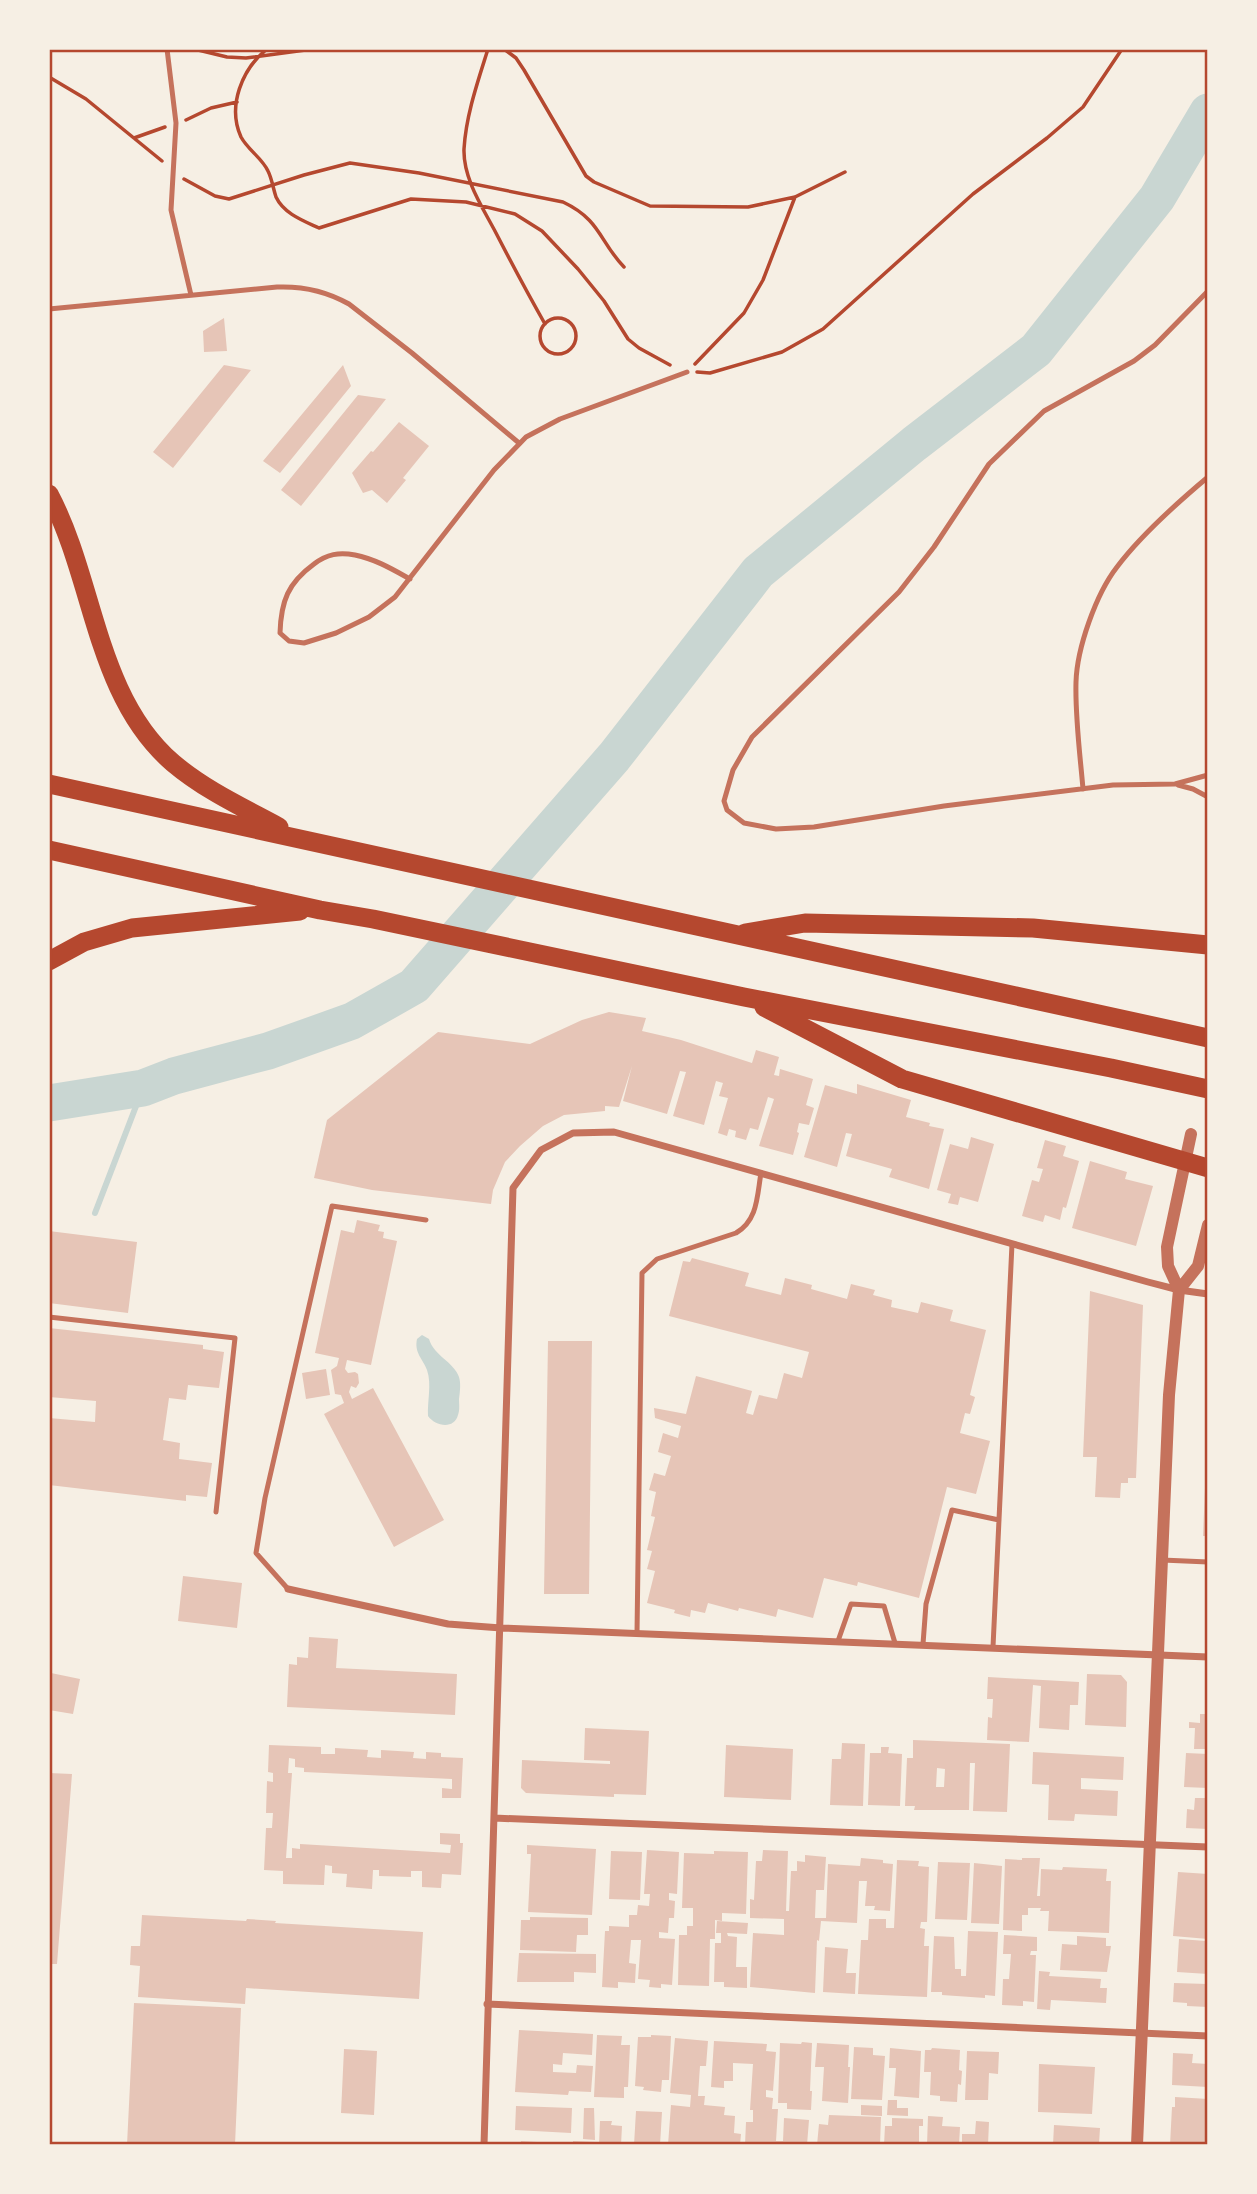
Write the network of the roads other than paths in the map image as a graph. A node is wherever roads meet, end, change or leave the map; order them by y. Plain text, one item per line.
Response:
1 (167, 49) edge
2 (1208, 291) edge
3 (191, 295) junction
4 (49, 309) edge
5 (687, 372) road end
6 (519, 443) junction
7 (1208, 477) edge
8 (49, 494) edge
9 (410, 579) junction
10 (1208, 775) edge
11 (49, 784) edge
12 (1175, 784) junction
13 (1083, 789) junction
14 (1208, 797) edge
15 (301, 839) junction
16 (49, 850) edge
17 (320, 910) junction
18 (732, 935) junction
19 (1208, 945) edge
20 (49, 961) edge
21 (744, 997) junction
22 (1208, 1038) edge
23 (1208, 1089) edge
24 (1191, 1134) dead end
25 (1184, 1161) junction
26 (1208, 1168) edge
27 (761, 1173) junction
28 (426, 1220) dead end
29 (1208, 1225) edge
30 (1012, 1244) junction
31 (1179, 1290) junction
32 (1208, 1294) edge
33 (49, 1317) edge
34 (216, 1512) dead end
35 (999, 1520) junction
36 (1162, 1560) junction
37 (1208, 1562) edge
38 (288, 1589) joint
39 (500, 1628) junction
40 (637, 1633) junction
41 (838, 1641) junction
42 (895, 1643) junction
43 (923, 1644) junction
44 (993, 1647) junction
45 (1158, 1655) junction
46 (1208, 1657) edge
47 (495, 1818) junction
48 (1150, 1844) junction
49 (1208, 1847) edge
50 (487, 2004) junction
51 (1141, 2033) junction
52 (1208, 2036) edge
53 (484, 2145) edge
54 (1138, 2145) edge

1 - 3 lane
2 - 13 lane
3 - 4 lane
3 - 6 lane
5 - 6 lane
6 - 9 lane
7 - 13 lane
8 - 15 highway
9 - 9 lane
10 - 12 lane
11 - 15 highway
12 - 13 lane
12 - 14 lane
15 - 18 highway
16 - 17 highway
17 - 20 highway
17 - 21 highway
18 - 19 highway
18 - 22 highway
21 - 23 highway
21 - 25 highway
24 - 25 street
25 - 26 highway
25 - 31 street
27 - 30 street
27 - 39 street
27 - 40 lane
28 - 38 lane
29 - 31 street
30 - 31 street
30 - 35 lane
31 - 32 street
31 - 36 street
33 - 34 lane
35 - 43 lane
35 - 44 lane
36 - 37 lane
36 - 45 street
38 - 39 street
39 - 40 street
39 - 47 street
40 - 41 street
41 - 42 street
41 - 42 lane
42 - 43 street
43 - 44 street
44 - 45 street
45 - 46 street
45 - 48 street
47 - 48 street
47 - 50 street
48 - 49 street
48 - 51 street
50 - 51 street
50 - 53 street
51 - 52 street
51 - 54 street

